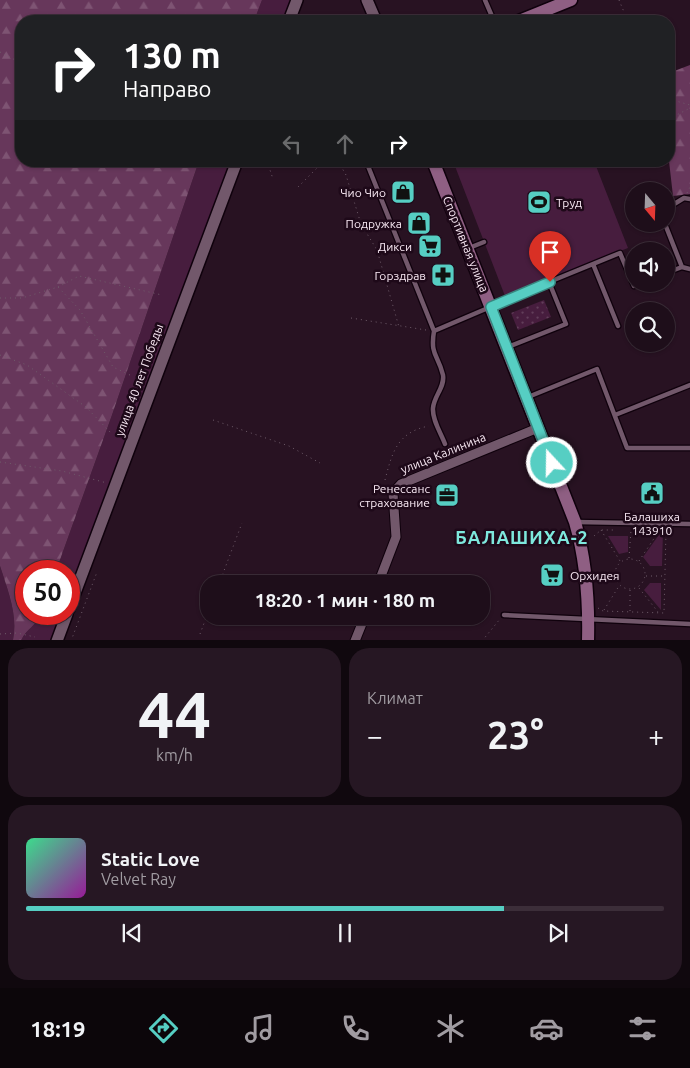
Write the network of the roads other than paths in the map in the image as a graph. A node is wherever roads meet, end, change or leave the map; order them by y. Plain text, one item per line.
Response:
1 (297, 0) edge
2 (367, 0) edge
3 (485, 0) edge
4 (571, 0) edge
5 (291, 15) edge
6 (373, 15) edge
7 (491, 15) edge
8 (550, 15) edge
9 (235, 167) edge
10 (368, 167) edge
11 (435, 167) edge
12 (690, 199) edge
13 (675, 204) edge
14 (669, 232) edge
15 (484, 242) dead end
16 (468, 249) junction
17 (593, 264) junction
18 (625, 265) edge
19 (682, 267) junction
20 (690, 269) edge
21 (675, 270) edge
22 (550, 282) junction
23 (491, 307) junction
24 (618, 326) dead end
25 (434, 331) junction
26 (507, 348) junction
27 (690, 385) edge
28 (526, 397) junction
29 (615, 415) junction
30 (538, 428) junction
31 (445, 444) dead end
32 (690, 448) edge
33 (575, 522) junction
34 (690, 524) edge
35 (382, 575) edge
36 (80, 580) edge
37 (504, 615) road end
38 (588, 619) junction
39 (690, 624) edge
40 (63, 625) edge
41 (361, 625) edge
42 (57, 640) edge
43 (355, 640) edge
44 (588, 640) edge

1 - 5 street
2 - 6 street
3 - 7 lane
4 - 8 main road
9 - 36 street, улица 40 лет Победы
10 - 25 lane
11 - 16 main road, Спортивная улица
12 - 13 lane
14 - 19 lane
15 - 16 lane
16 - 23 main road, Спортивная улица
17 - 18 lane
17 - 22 lane
17 - 24 lane
19 - 20 lane
19 - 21 lane
22 - 23 lane
22 - 26 lane
23 - 25 lane
23 - 26 main road, Спортивная улица
25 - 31 lane
26 - 28 main road, Спортивная улица
27 - 29 lane
28 - 29 lane
28 - 30 main road, Спортивная улица
29 - 32 lane
30 - 33 main road, Спортивная улица
30 - 35 street, улица Калинина
33 - 34 lane
33 - 38 main road, Спортивная улица
37 - 38 lane
38 - 39 lane
38 - 44 main road, Спортивная улица
40 - 42 street
41 - 43 street

